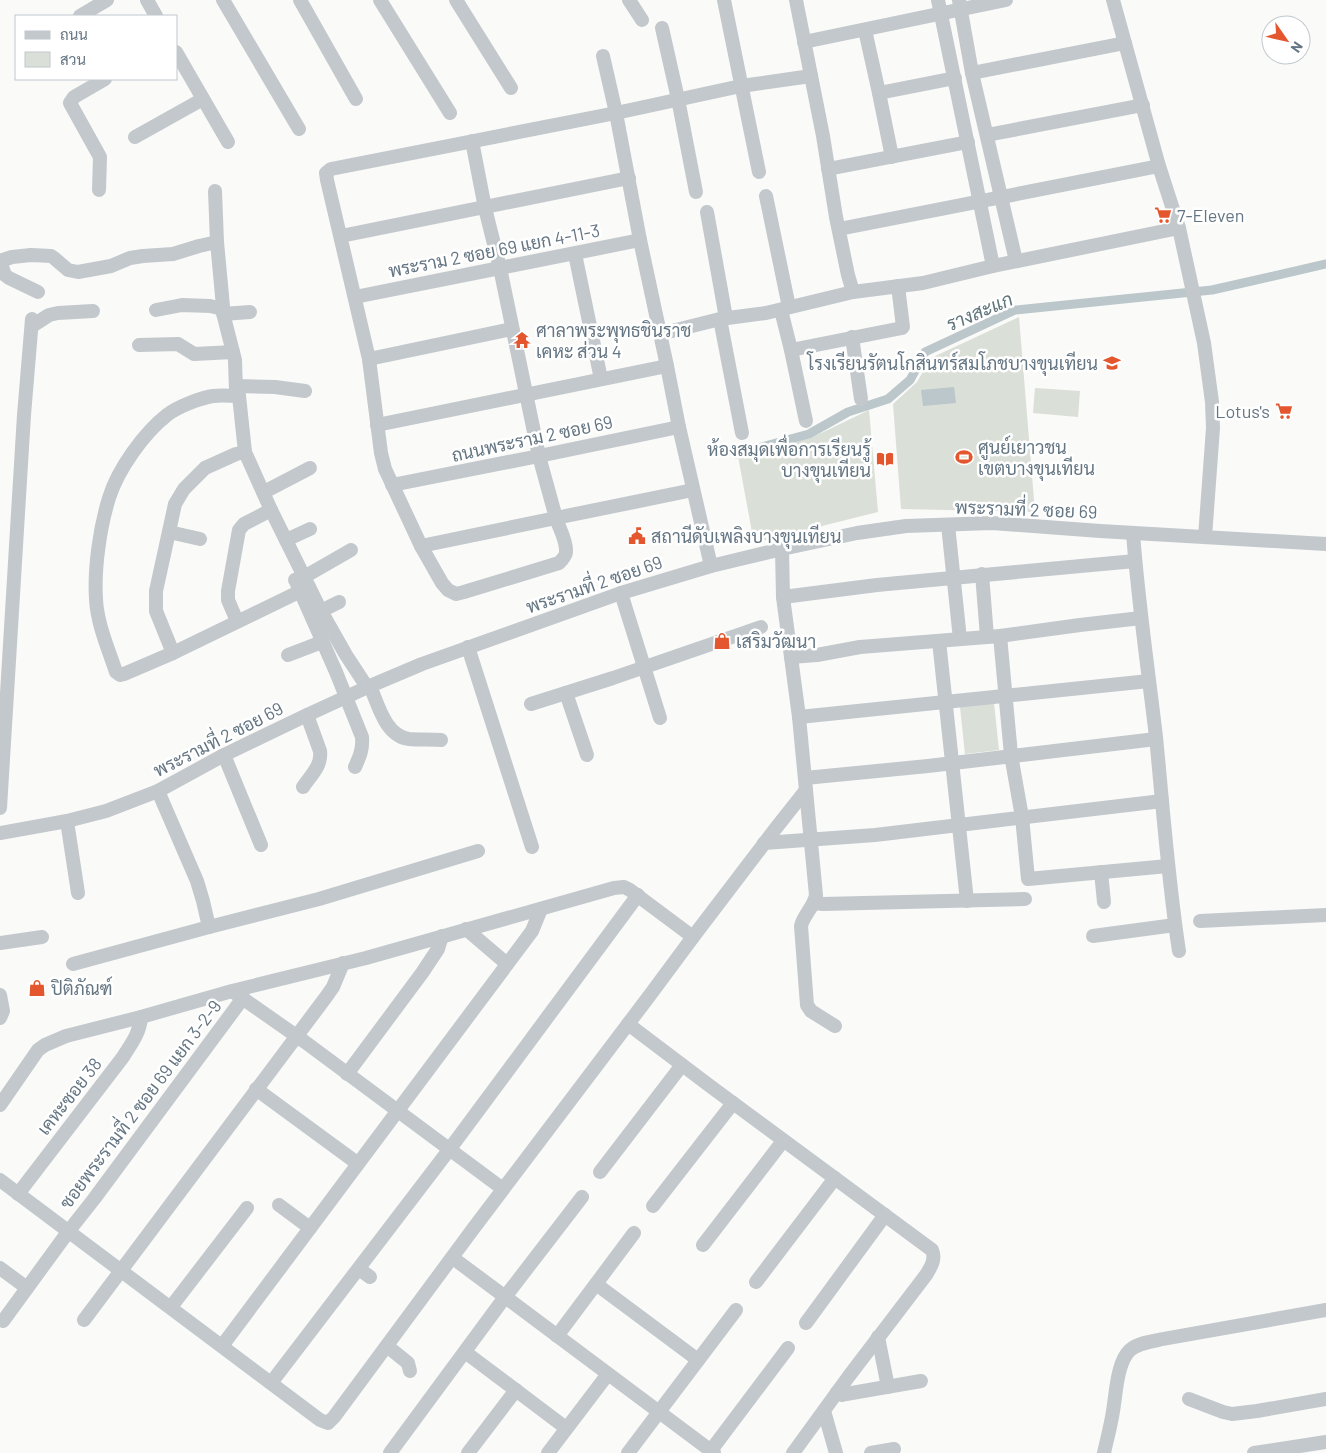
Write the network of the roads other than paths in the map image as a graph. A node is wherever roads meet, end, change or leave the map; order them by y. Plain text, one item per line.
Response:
1 (107, 0) edge
2 (147, 0) edge
3 (223, 0) edge
4 (300, 0) edge
5 (380, 0) edge
6 (456, 0) edge
7 (629, 0) edge
8 (724, 0) edge
9 (796, 0) edge
10 (1006, 0) edge
11 (1113, 0) edge
12 (960, 4) edge
13 (939, 6) edge
14 (82, 15) edge
15 (155, 15) edge
16 (642, 20) dead end
17 (662, 28) dead end
18 (865, 30) junction
19 (804, 42) junction
20 (1125, 43) junction
21 (178, 55) edge
22 (603, 56) dead end
23 (972, 73) junction
24 (811, 76) junction
25 (955, 78) junction
26 (103, 80) edge
27 (741, 86) junction
28 (511, 88) dead end
29 (879, 94) junction
30 (203, 98) junction
31 (356, 99) dead end
32 (678, 99) junction
33 (1142, 105) junction
34 (450, 113) dead end
35 (616, 113) junction
36 (299, 129) dead end
37 (987, 135) junction
38 (135, 137) dead end
39 (472, 141) junction
40 (228, 142) dead end
41 (968, 142) junction
42 (892, 157) junction
43 (1159, 166) junction
44 (828, 169) junction
45 (759, 172) dead end
46 (629, 178) junction
47 (99, 190) dead end
48 (215, 191) dead end
49 (696, 192) dead end
50 (766, 196) dead end
51 (1001, 198) junction
52 (979, 202) junction
53 (484, 208) junction
54 (707, 212) dead end
55 (1179, 228) junction
56 (838, 229) junction
57 (340, 236) junction
58 (640, 240) junction
59 (217, 242) junction
60 (575, 254) junction
61 (0, 261) edge
62 (1016, 261) junction
63 (993, 266) junction
64 (500, 268) junction
65 (898, 286) junction
66 (38, 292) dead end
67 (853, 292) junction
68 (355, 297) junction
69 (785, 308) junction
70 (156, 310) dead end
71 (93, 311) dead end
72 (223, 312) junction
73 (250, 312) dead end
74 (723, 318) junction
75 (512, 329) junction
76 (660, 334) junction
77 (852, 337) junction
78 (139, 345) dead end
79 (791, 350) junction
80 (233, 352) junction
81 (369, 359) junction
82 (667, 366) junction
83 (601, 379) junction
84 (305, 391) dead end
85 (236, 392) junction
86 (527, 394) junction
87 (861, 399) dead end
88 (806, 422) dead end
89 (377, 425) junction
90 (678, 427) junction
91 (742, 433) dead end
92 (241, 453) junction
93 (539, 456) junction
94 (310, 468) dead end
95 (392, 485) junction
96 (693, 490) junction
97 (264, 492) junction
98 (267, 512) junction
99 (556, 518) junction
100 (948, 524) junction
101 (310, 529) dead end
102 (169, 532) junction
103 (1133, 533) junction
104 (1205, 537) junction
105 (200, 539) dead end
106 (286, 540) junction
107 (1326, 544) edge
108 (421, 546) junction
109 (782, 549) junction
110 (351, 550) dead end
111 (1135, 561) junction
112 (711, 566) junction
113 (982, 574) junction
114 (953, 577) junction
115 (302, 584) junction
116 (621, 592) junction
117 (783, 597) junction
118 (339, 602) dead end
119 (321, 611) junction
120 (1141, 618) junction
121 (237, 621) junction
122 (761, 627) dead end
123 (994, 637) junction
124 (960, 639) junction
125 (939, 641) junction
126 (322, 642) junction
127 (468, 647) junction
128 (173, 652) junction
129 (288, 655) dead end
130 (791, 657) junction
131 (644, 668) junction
132 (1149, 681) junction
133 (368, 687) junction
134 (566, 693) junction
135 (345, 697) junction
136 (1006, 697) junction
137 (946, 703) junction
138 (531, 704) dead end
139 (307, 715) junction
140 (799, 717) junction
141 (660, 718) dead end
142 (1156, 739) junction
143 (441, 740) dead end
144 (224, 755) junction
145 (587, 755) dead end
146 (1011, 756) junction
147 (953, 763) junction
148 (354, 767) dead end
149 (806, 784) junction
150 (303, 787) dead end
151 (158, 791) junction
152 (1162, 801) junction
153 (0, 808) edge
154 (1022, 817) junction
155 (67, 821) junction
156 (958, 826) junction
157 (0, 833) edge
158 (811, 841) junction
159 (764, 843) junction
160 (261, 845) dead end
161 (532, 847) dead end
162 (478, 851) dead end
163 (1168, 866) junction
164 (1102, 872) junction
165 (78, 893) dead end
166 (638, 895) junction
167 (1025, 899) dead end
168 (967, 901) junction
169 (814, 902) junction
170 (1104, 902) dead end
171 (541, 909) junction
172 (1326, 915) edge
173 (1200, 921) dead end
174 (1175, 925) junction
175 (208, 927) junction
176 (466, 929) junction
177 (442, 936) junction
178 (693, 936) junction
179 (1094, 936) dead end
180 (42, 937) dead end
181 (0, 943) edge
182 (1179, 951) dead end
183 (73, 964) dead end
184 (343, 964) junction
185 (507, 964) junction
186 (238, 994) junction
187 (0, 995) edge
188 (141, 1017) junction
189 (0, 1018) edge
190 (628, 1024) junction
191 (835, 1026) dead end
192 (296, 1036) junction
193 (682, 1065) junction
194 (347, 1074) junction
195 (256, 1089) junction
196 (733, 1103) junction
197 (0, 1105) edge
198 (397, 1112) junction
199 (784, 1141) junction
200 (449, 1150) junction
201 (357, 1163) junction
202 (600, 1172) dead end
203 (835, 1178) junction
204 (0, 1180) edge
205 (503, 1190) junction
206 (18, 1194) junction
207 (582, 1197) dead end
208 (279, 1205) dead end
209 (653, 1206) dead end
210 (247, 1208) dead end
211 (885, 1215) junction
212 (310, 1228) junction
213 (68, 1232) junction
214 (634, 1233) dead end
215 (703, 1245) dead end
216 (453, 1258) junction
217 (0, 1268) edge
218 (121, 1270) junction
219 (756, 1282) dead end
220 (596, 1284) junction
221 (27, 1288) junction
222 (505, 1297) junction
223 (171, 1307) junction
224 (736, 1310) dead end
225 (1326, 1310) edge
226 (84, 1320) dead end
227 (4, 1321) dead end
228 (806, 1323) dead end
229 (556, 1336) junction
230 (878, 1337) junction
231 (222, 1346) junction
232 (387, 1346) junction
233 (788, 1348) dead end
234 (465, 1352) junction
235 (698, 1360) junction
236 (410, 1371) dead end
237 (608, 1374) junction
238 (922, 1381) dead end
239 (271, 1384) junction
240 (888, 1387) junction
241 (516, 1390) junction
242 (837, 1392) junction
243 (1189, 1399) dead end
244 (1326, 1399) edge
245 (824, 1410) junction
246 (659, 1412) junction
247 (566, 1428) junction
248 (1326, 1442) edge
249 (894, 1449) dead end
250 (711, 1452) edge
251 (390, 1453) edge
252 (468, 1453) edge
253 (548, 1453) edge
254 (628, 1453) edge
255 (793, 1453) edge
256 (836, 1453) edge
257 (871, 1453) edge
258 (1104, 1453) edge
259 (1254, 1453) edge

1 - 14 street
2 - 15 street
3 - 36 street
4 - 31 street
5 - 34 street
6 - 28 street
7 - 16 street
8 - 27 street
9 - 19 street
10 - 12 street
11 - 20 street
12 - 13 street
12 - 23 street
13 - 18 street
13 - 25 street
17 - 32 street
18 - 19 street
18 - 29 street
19 - 24 street
20 - 23 street
20 - 33 street
21 - 30 street
22 - 35 street
23 - 37 street
24 - 27 street
24 - 44 street
25 - 29 street
25 - 41 street
26 - 47 street
27 - 32 street
27 - 45 street
29 - 42 street
30 - 38 street
30 - 40 street
32 - 35 street
32 - 49 street
33 - 37 street
33 - 43 street
35 - 39 street
35 - 46 street
37 - 51 street
39 - 53 street
39 - 57 street
41 - 42 street
41 - 52 street
42 - 44 street
43 - 51 street
43 - 55 street
44 - 56 street
46 - 53 street
46 - 58 street
48 - 59 street
50 - 69 street
51 - 52 street
51 - 62 street
52 - 56 street
52 - 63 street
53 - 57 street
53 - 64 street
54 - 74 street
55 - 62 street
55 - 104 street
56 - 67 street
57 - 68 street
58 - 60 street, พระราม 2 ซอย 69 แยก 4-11-3
58 - 76 street
59 - 61 street
59 - 72 street
60 - 64 street, พระราม 2 ซอย 69 แยก 4-11-3
60 - 83 street
61 - 66 street
62 - 63 street
63 - 65 street
64 - 68 street, พระราม 2 ซอย 69 แยก 4-11-3
64 - 75 street
65 - 67 street
65 - 77 street
67 - 69 street
68 - 81 street
69 - 74 street
69 - 79 street
70 - 72 street
71 - 153 street
72 - 73 street
72 - 80 street
74 - 76 street
74 - 91 street
75 - 81 street
75 - 86 street
76 - 82 street
77 - 79 street
77 - 87 street
78 - 80 street
79 - 88 street
80 - 85 street
81 - 89 street
82 - 83 street
82 - 90 street
83 - 86 street
84 - 85 street
85 - 92 street
85 - 128 street
86 - 89 street
86 - 93 street
89 - 95 street
90 - 93 street, ถนนพระราม 2 ซอย 69
90 - 96 street
92 - 97 street
92 - 98 street
92 - 102 street
93 - 95 street, ถนนพระราม 2 ซอย 69
93 - 99 street
94 - 97 street
95 - 108 street
96 - 99 street
96 - 112 street
97 - 98 street
98 - 106 street
98 - 115 street
98 - 121 street
99 - 108 street
99 - 108 street
100 - 103 street, พระรามที่ 2 ซอย 69
100 - 109 street, พระรามที่ 2 ซอย 69
100 - 114 street
101 - 106 street
102 - 105 street
102 - 128 street
103 - 104 street, พระรามที่ 2 ซอย 69
103 - 111 street
104 - 107 street, พระรามที่ 2 ซอย 69
106 - 115 street
109 - 112 street, พระรามที่ 2 ซอย 69
109 - 117 street
110 - 115 street
111 - 113 street
111 - 120 street
112 - 116 street, พระรามที่ 2 ซอย 69
113 - 114 street
113 - 123 street
114 - 117 street
114 - 124 street
115 - 119 street
115 - 121 street
115 - 126 street
116 - 127 street, พระรามที่ 2 ซอย 69
116 - 131 street
117 - 130 street
118 - 119 street
119 - 133 street
120 - 123 street
120 - 132 street
121 - 128 street
122 - 131 street
123 - 124 street
123 - 136 street
124 - 125 street
125 - 130 street
125 - 137 street
126 - 129 street
126 - 135 street
127 - 133 street, พระรามที่ 2 ซอย 69
127 - 161 street
130 - 140 street
131 - 134 street
131 - 141 street
132 - 136 street
132 - 142 street
133 - 135 street, พระรามที่ 2 ซอย 69
133 - 143 street
134 - 138 street
134 - 145 street
135 - 139 street, พระรามที่ 2 ซอย 69
135 - 148 street
136 - 137 street
136 - 146 street
137 - 140 street
137 - 147 street
139 - 144 street, พระรามที่ 2 ซอย 69
139 - 150 street
140 - 149 street
142 - 146 street
142 - 152 street
144 - 151 street, พระรามที่ 2 ซอย 69
144 - 160 street
146 - 147 street
146 - 154 street
147 - 149 street
147 - 156 street
149 - 158 street
149 - 159 street
151 - 155 street, พระรามที่ 2 ซอย 69
151 - 175 street
152 - 154 street
152 - 163 street
154 - 156 street
154 - 164 street
155 - 157 street, พระรามที่ 2 ซอย 69
155 - 165 street
156 - 158 street
156 - 168 street
158 - 159 street
158 - 169 street
159 - 178 street
162 - 175 street
163 - 164 street
163 - 174 street
164 - 170 street
166 - 171 street
166 - 178 street
166 - 200 street
167 - 168 street
168 - 169 street
169 - 191 street
171 - 176 street
171 - 185 street
172 - 173 street
174 - 179 street
174 - 182 street
175 - 183 street
176 - 177 street
176 - 185 street
177 - 184 street
177 - 194 street
178 - 190 street
180 - 181 street
184 - 186 street
184 - 192 street
185 - 198 street
186 - 188 street
186 - 192 street
186 - 213 street, ซอยพระรามที่ 2 ซอย 69 แยก 3-2-9
187 - 189 street
188 - 197 street
188 - 206 street, เคหะซอย 38
190 - 193 street
190 - 205 street
192 - 194 street
192 - 195 street
193 - 196 street
193 - 202 street
194 - 198 street
195 - 201 street
195 - 218 street
196 - 199 street
196 - 209 street
198 - 200 street
198 - 201 street
199 - 203 street
199 - 215 street
200 - 205 street
200 - 239 street
201 - 212 street
203 - 211 street
203 - 219 street
204 - 206 street
205 - 216 street
206 - 213 street
207 - 222 street
208 - 212 street
210 - 223 street
211 - 228 street
211 - 230 street
212 - 231 street
213 - 218 street
213 - 221 street, ซอยพระรามที่ 2 ซอย 69 แยก 3-2-9
214 - 220 street
216 - 222 street
216 - 232 street
217 - 221 street
218 - 223 street
218 - 226 street
220 - 229 street
220 - 235 street
221 - 227 street, ซอยพระรามที่ 2 ซอย 69 แยก 3-2-9
222 - 229 street
222 - 234 street
223 - 231 street
224 - 235 street
225 - 258 street
229 - 237 street
230 - 240 street
230 - 242 street
231 - 239 street
232 - 236 street
232 - 239 street
233 - 250 street
234 - 241 street
234 - 251 street
235 - 246 street
237 - 246 street
237 - 247 street
238 - 240 street
240 - 242 street
241 - 247 street
241 - 252 street
242 - 245 street
243 - 244 street
245 - 255 street
245 - 256 street
246 - 250 street
246 - 254 street
247 - 253 street
248 - 259 street
249 - 257 street

